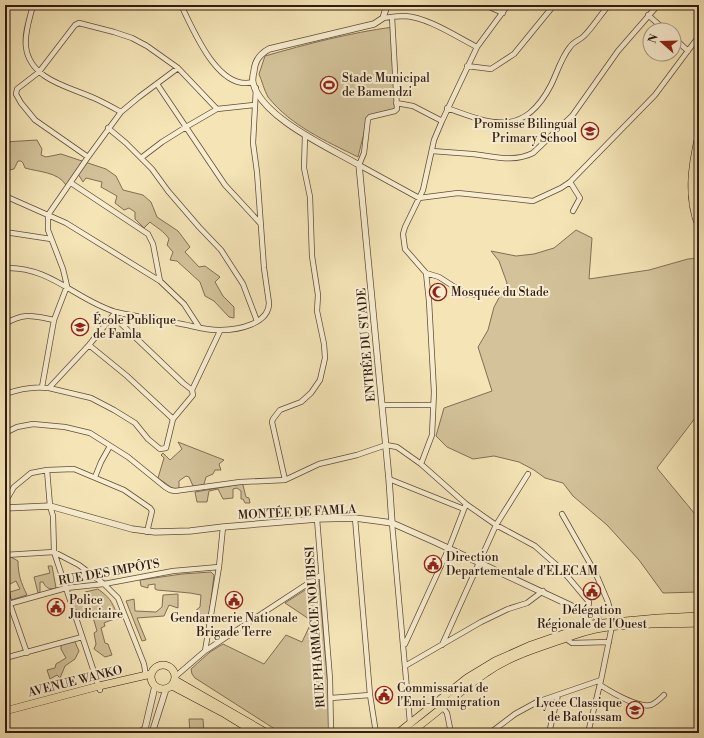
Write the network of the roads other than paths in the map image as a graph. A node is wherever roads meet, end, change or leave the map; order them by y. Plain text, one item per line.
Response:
1 (32, 5) edge
2 (181, 5) edge
3 (387, 5) edge
4 (485, 5) edge
5 (508, 5) edge
6 (554, 5) edge
7 (609, 5) edge
8 (658, 5) edge
9 (503, 12) junction
10 (648, 15) junction
11 (392, 17) junction
12 (383, 18) junction
13 (656, 22) edge
14 (699, 36) edge
15 (682, 45) edge
16 (477, 47) junction
17 (688, 51) junction
18 (468, 66) junction
19 (178, 68) junction
20 (39, 72) junction
21 (253, 82) junction
22 (157, 84) junction
23 (256, 88) junction
24 (396, 103) junction
25 (254, 105) junction
26 (448, 108) junction
27 (217, 109) junction
28 (121, 112) junction
29 (442, 120) junction
30 (186, 127) junction
31 (108, 128) junction
32 (305, 135) junction
33 (699, 135) edge
34 (432, 151) junction
35 (697, 153) edge
36 (88, 157) junction
37 (141, 158) junction
38 (359, 165) junction
39 (570, 182) junction
40 (71, 183) junction
41 (5, 196) edge
42 (419, 198) junction
43 (573, 211) dead end
44 (697, 213) edge
45 (48, 216) junction
46 (260, 223) junction
47 (699, 226) edge
48 (5, 232) edge
49 (50, 239) junction
50 (5, 268) edge
51 (426, 273) junction
52 (160, 281) junction
53 (67, 286) junction
54 (495, 294) dead end
55 (115, 314) junction
56 (54, 320) junction
57 (257, 321) junction
58 (5, 324) edge
59 (199, 327) junction
60 (220, 330) junction
61 (89, 345) junction
62 (42, 387) junction
63 (49, 388) junction
64 (192, 390) junction
65 (5, 394) edge
66 (382, 405) junction
67 (433, 405) junction
68 (173, 419) junction
69 (5, 435) edge
70 (386, 445) junction
71 (110, 446) junction
72 (421, 464) junction
73 (47, 470) junction
74 (528, 474) dead end
75 (95, 477) junction
76 (389, 479) junction
77 (285, 480) junction
78 (5, 502) edge
79 (50, 506) junction
80 (465, 507) junction
81 (5, 508) edge
82 (562, 514) dead end
83 (355, 518) junction
84 (317, 519) junction
85 (392, 523) junction
86 (496, 524) junction
87 (223, 527) junction
88 (147, 532) junction
89 (449, 548) junction
90 (54, 552) junction
91 (5, 556) edge
92 (479, 562) junction
93 (219, 567) junction
94 (321, 575) junction
95 (104, 584) junction
96 (66, 588) junction
97 (5, 590) edge
98 (542, 591) junction
99 (8, 605) edge
100 (585, 612) junction
101 (699, 616) edge
102 (699, 623) edge
103 (613, 624) junction
104 (601, 625) junction
105 (593, 627) junction
106 (566, 635) junction
107 (82, 636) junction
108 (609, 642) junction
109 (404, 645) junction
110 (442, 645) junction
111 (205, 651) junction
112 (27, 653) junction
113 (5, 658) edge
114 (405, 666) junction
115 (149, 676) junction
116 (602, 680) junction
117 (172, 682) junction
118 (600, 685) junction
119 (155, 686) junction
120 (100, 688) junction
121 (370, 695) junction
122 (558, 695) junction
123 (664, 695) dead end
124 (331, 698) junction
125 (440, 704) junction
126 (5, 711) edge
127 (5, 714) edge
128 (411, 730) edge
129 (144, 731) edge
130 (138, 733) edge
131 (152, 733) edge
132 (256, 733) edge
133 (267, 733) edge
134 (331, 733) edge
135 (376, 733) edge
136 (398, 733) edge
137 (451, 733) edge
138 (490, 733) edge
139 (549, 733) edge
140 (588, 733) edge

1 - 20 street
2 - 21 street
3 - 12 street
4 - 9 street
5 - 9 street
6 - 18 street
7 - 26 street
8 - 10 street
9 - 16 street
10 - 13 street
10 - 34 street
11 - 12 street
11 - 16 street
11 - 24 street
12 - 21 street
14 - 17 street
15 - 17 street
16 - 18 street
17 - 39 street
18 - 26 street
19 - 20 street
19 - 22 street
19 - 27 street
20 - 28 street
20 - 36 street
21 - 23 street
22 - 28 street
22 - 30 street
23 - 25 street
23 - 32 street
24 - 29 street
24 - 38 street
25 - 27 street
25 - 46 street
26 - 29 street
27 - 30 street
28 - 31 street
29 - 34 street
30 - 37 street
30 - 46 street
31 - 36 street
31 - 37 street
32 - 38 street
32 - 77 street
33 - 35 main road
34 - 42 street
35 - 44 main road
36 - 40 street
37 - 57 street
38 - 42 street
38 - 66 street, ENTRÉE DU STADE
39 - 42 street
39 - 43 street
40 - 45 street
40 - 52 street
41 - 45 street
42 - 51 street
44 - 47 main road
45 - 49 street
45 - 52 street
46 - 57 street
48 - 49 street
49 - 53 street
50 - 53 street
51 - 54 street
51 - 67 street
52 - 59 street
53 - 55 street
53 - 56 street
55 - 59 street
55 - 61 street
55 - 64 street
56 - 58 street
56 - 62 street
57 - 60 street
59 - 60 street
60 - 64 street
61 - 63 street
61 - 68 street
62 - 63 street
62 - 65 street
63 - 68 street
64 - 68 street
66 - 67 street
66 - 70 street, ENTRÉE DU STADE
67 - 72 street
69 - 71 street
70 - 72 street
70 - 76 street, ENTRÉE DU STADE
70 - 77 street
71 - 75 street
71 - 77 street
72 - 80 street
73 - 75 street
73 - 78 street
73 - 79 street
74 - 86 street
75 - 88 street
76 - 80 street
76 - 85 street, ENTRÉE DU STADE
79 - 81 street, MONTÉE DE FAMLA
79 - 88 street, MONTÉE DE FAMLA
79 - 90 street
80 - 86 street
80 - 89 street
82 - 103 street
83 - 84 street, MONTÉE DE FAMLA
83 - 85 street, MONTÉE DE FAMLA
83 - 121 street
84 - 87 street, MONTÉE DE FAMLA
84 - 94 street, RUE PHARMACIE NOUBISSI
85 - 89 street, MONTÉE DE FAMLA
85 - 109 street
86 - 92 street
86 - 100 street
87 - 88 street, MONTÉE DE FAMLA
87 - 93 street
89 - 92 street, MONTÉE DE FAMLA
89 - 109 street
90 - 91 street
90 - 95 street
90 - 96 street
92 - 98 street, MONTÉE DE FAMLA
92 - 110 street
93 - 95 street, RUE DES IMPÔTS
93 - 111 street
94 - 111 street
94 - 124 street, RUE PHARMACIE NOUBISSI
95 - 96 street, RUE DES IMPÔTS
95 - 115 street
96 - 99 street, RUE DES IMPÔTS
96 - 107 street
97 - 99 street
98 - 100 street, MONTÉE DE FAMLA
98 - 110 street
99 - 112 street
100 - 104 street, MONTÉE DE FAMLA
100 - 105 street
101 - 103 main road
102 - 103 main road
103 - 104 main road
103 - 108 street
104 - 105 main road
105 - 106 main road
106 - 108 street
106 - 125 main road
107 - 112 street
107 - 120 street
108 - 116 street
109 - 114 street
110 - 114 street
111 - 117 street
112 - 113 street
114 - 128 street
115 - 117 main road
115 - 119 main road
115 - 120 main road, AVENUE WANKO
116 - 118 street
116 - 122 street
117 - 119 main road
117 - 131 street
117 - 132 main road
117 - 133 main road
118 - 123 street
118 - 140 street
119 - 129 street
120 - 126 main road, AVENUE WANKO
120 - 127 main road, AVENUE WANKO
121 - 124 street
121 - 135 street
122 - 138 street
122 - 139 street
124 - 134 street, RUE PHARMACIE NOUBISSI
125 - 128 main road
125 - 137 street
128 - 136 main road
129 - 130 street

